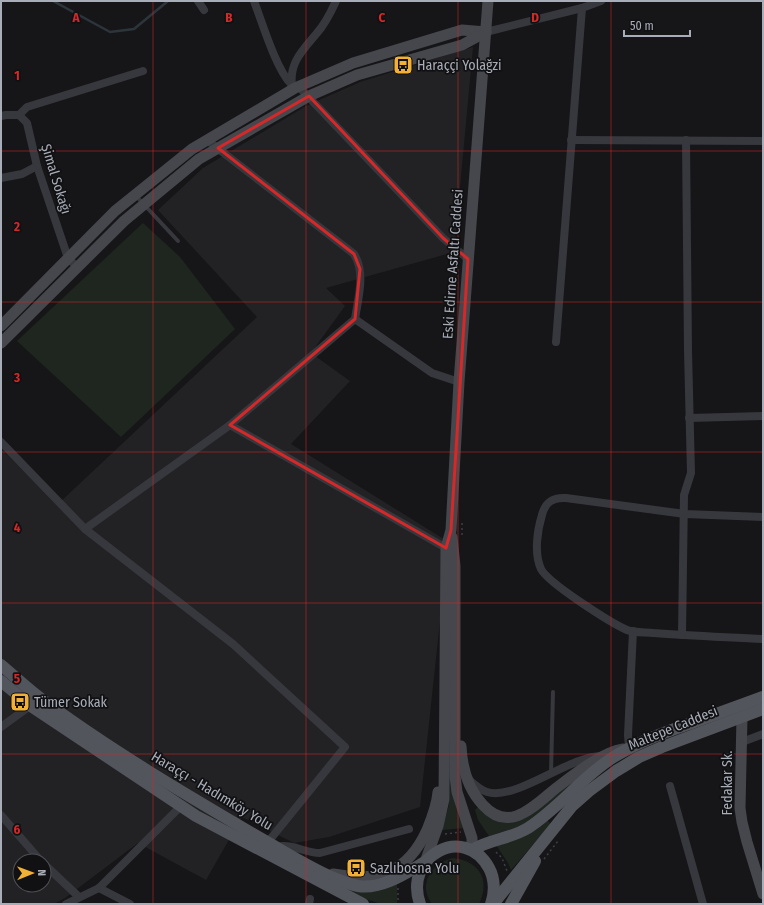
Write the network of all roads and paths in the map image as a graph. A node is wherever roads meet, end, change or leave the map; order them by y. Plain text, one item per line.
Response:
1 (198, 1) edge
2 (254, 1) edge
3 (336, 1) edge
4 (601, 1) edge
5 (487, 3) edge
6 (582, 8) junction
7 (204, 10) dead end
8 (486, 32) junction
9 (142, 71) dead end
10 (296, 86) junction
11 (308, 96) junction
12 (19, 115) junction
13 (1, 116) edge
14 (208, 140) junction
15 (571, 140) junction
16 (686, 140) junction
17 (763, 141) edge
18 (218, 148) junction
19 (37, 166) junction
20 (1, 178) edge
21 (135, 196) junction
22 (143, 205) junction
23 (178, 241) dead end
24 (68, 258) junction
25 (468, 259) junction
26 (77, 267) junction
27 (355, 319) junction
28 (1, 326) edge
29 (556, 342) dead end
30 (1, 343) edge
31 (459, 382) junction
32 (763, 416) edge
33 (689, 418) junction
34 (230, 425) junction
35 (1, 442) edge
36 (685, 514) junction
37 (763, 517) edge
38 (461, 518) dead end
39 (462, 524) dead end
40 (85, 529) junction
41 (451, 530) junction
42 (446, 548) junction
43 (633, 631) junction
44 (682, 636) junction
45 (763, 639) edge
46 (1, 664) edge
47 (1, 680) edge
48 (553, 692) dead end
49 (763, 697) edge
50 (35, 702) junction
51 (763, 709) edge
52 (455, 710) junction
53 (742, 717) junction
54 (445, 718) junction
55 (1, 727) edge
56 (763, 734) edge
57 (742, 742) junction
58 (629, 748) junction
59 (604, 756) junction
60 (551, 774) junction
61 (466, 777) junction
62 (670, 786) dead end
63 (181, 806) junction
64 (1, 815) edge
65 (409, 829) dead end
66 (470, 831) junction
67 (435, 835) junction
68 (554, 837) junction
69 (272, 844) junction
70 (472, 850) junction
71 (34, 853) edge
72 (425, 862) junction
73 (542, 862) dead end
74 (52, 871) edge
75 (321, 872) junction
76 (397, 877) junction
77 (99, 888) junction
78 (763, 894) edge
79 (80, 897) junction
80 (124, 903) edge
81 (363, 903) edge
82 (66, 904) edge
83 (398, 904) edge
84 (420, 904) edge
85 (492, 904) edge
86 (511, 904) edge
87 (703, 904) edge

1 - 7 street
2 - 10 street
3 - 10 street
4 - 6 street
5 - 8 main road, Eski Edirne Asfaltı Caddesi
6 - 8 street
6 - 15 street
8 - 10 main road
8 - 11 main road
8 - 25 main road, Eski Edirne Asfaltı Caddesi
9 - 12 street
10 - 11 street
10 - 14 main road
11 - 18 main road
11 - 25 street
12 - 13 street
12 - 19 street, Şimal Sokağı
14 - 18 street
14 - 21 main road
15 - 16 street
15 - 29 street
16 - 17 street
16 - 33 street
18 - 22 main road
18 - 27 street
19 - 20 street
19 - 24 street, Şimal Sokağı
21 - 22 lane
21 - 24 main road
22 - 23 lane
22 - 26 main road
24 - 26 street, Şimal Sokağı
24 - 28 main road
25 - 31 main road, Eski Edirne Asfaltı Caddesi
26 - 30 main road
27 - 31 street
27 - 34 street
31 - 41 main road, Eski Edirne Asfaltı Caddesi
32 - 33 street
33 - 36 street
34 - 40 street
34 - 42 street
35 - 40 street
36 - 37 street
36 - 43 street
36 - 44 street
38 - 39 path
40 - 69 street
41 - 42 main road
41 - 52 main road
42 - 54 main road
43 - 44 street
43 - 58 street
44 - 45 street
46 - 50 main road, Haraççı - Hadımköy Yolu
47 - 50 main road, Haraççı - Hadımköy Yolu
48 - 60 lane
49 - 58 main road, Maltepe Caddesi
50 - 55 street
50 - 63 main road, Haraççı - Hadımköy Yolu
50 - 69 main road, Haraççı - Hadımköy Yolu
51 - 53 main road, Maltepe Caddesi
52 - 61 main road
52 - 66 main road
53 - 57 main road, Fedakar Sk.
53 - 68 main road, Maltepe Caddesi
54 - 67 main road
54 - 75 main road
56 - 57 street
57 - 78 main road, Fedakar Sk.
58 - 59 main road
58 - 70 main road, Maltepe Caddesi
59 - 60 street
59 - 61 main road
60 - 61 street
62 - 87 street
63 - 77 street
63 - 81 main road, Haraççı - Hadımköy Yolu
64 - 71 street
65 - 69 street
66 - 67 path
66 - 70 main road
67 - 72 main road
68 - 73 path
68 - 85 main road, Maltepe Caddesi
68 - 86 main road
69 - 75 main road, Haraççı - Hadımköy Yolu
70 - 72 main road, Haraççı - Hadımköy Yolu
70 - 85 main road
72 - 76 main road, Haraççı - Hadımköy Yolu
72 - 84 main road
74 - 79 street
75 - 76 main road, Haraççı - Hadımköy Yolu
76 - 83 path
77 - 79 street
77 - 80 street
79 - 82 street

